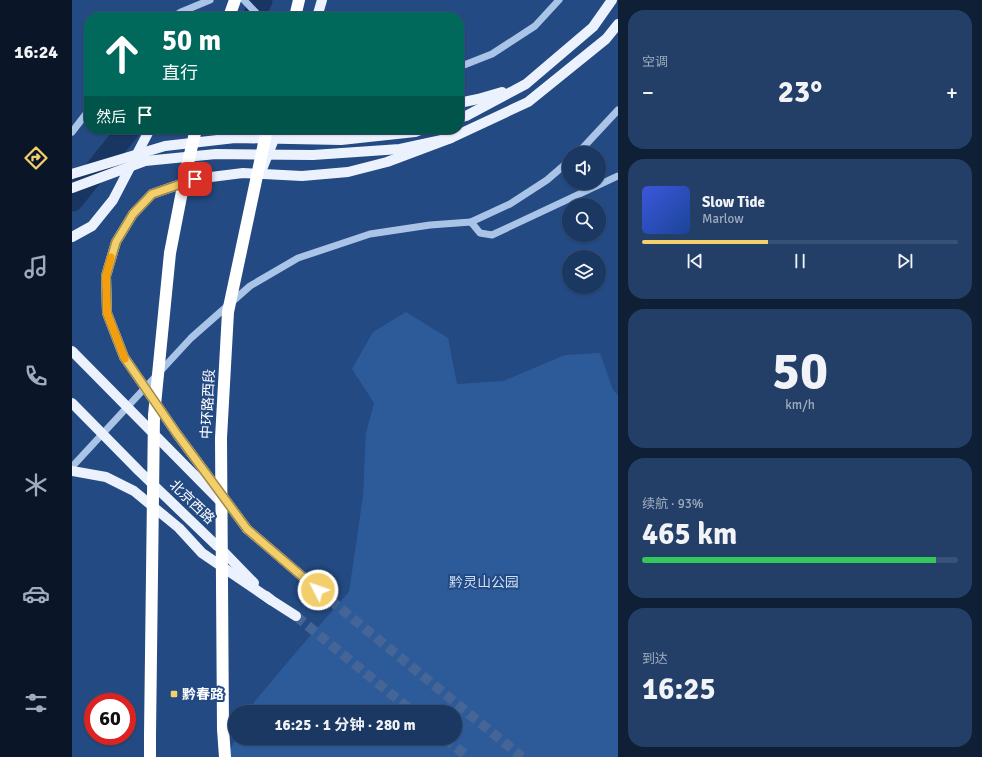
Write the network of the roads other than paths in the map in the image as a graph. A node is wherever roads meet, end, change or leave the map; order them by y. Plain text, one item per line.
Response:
1 (210, 0) edge
2 (229, 0) edge
3 (235, 0) edge
4 (244, 0) edge
5 (299, 0) edge
6 (322, 0) edge
7 (560, 0) edge
8 (612, 0) edge
9 (180, 12) edge
10 (226, 12) edge
11 (231, 12) edge
12 (255, 12) edge
13 (296, 12) edge
14 (318, 12) edge
15 (618, 24) edge
16 (464, 65) edge
17 (526, 84) junction
18 (464, 102) edge
19 (618, 110) edge
20 (84, 116) edge
21 (464, 117) edge
22 (72, 132) edge
23 (464, 132) edge
24 (147, 134) edge
25 (195, 134) edge
26 (266, 134) edge
27 (276, 134) edge
28 (396, 134) edge
29 (460, 134) edge
30 (451, 138) junction
31 (585, 146) edge
32 (562, 167) edge
33 (72, 174) edge
34 (618, 176) edge
35 (72, 188) edge
36 (255, 188) junction
37 (471, 222) junction
38 (72, 237) edge
39 (72, 351) edge
40 (72, 403) edge
41 (72, 468) edge
42 (72, 471) edge
43 (247, 529) junction
44 (318, 590) tunnel mouth
45 (271, 600) junction
46 (296, 616) tunnel mouth
47 (150, 757) edge
48 (225, 757) edge

1 - 9 street
2 - 10 main road
3 - 11 highway
4 - 12 street
5 - 13 highway
6 - 14 main road
7 - 16 street
8 - 17 main road
15 - 23 main road
17 - 18 main road
17 - 21 main road
19 - 31 street
20 - 22 street
24 - 38 main road, bridge
25 - 47 highway, bridge
26 - 36 highway, 中环路西段, bridge
27 - 36 main road, bridge
28 - 33 main road, bridge
29 - 30 main road
30 - 35 main road, bridge
30 - 43 main road, bridge
32 - 37 street
34 - 37 street
36 - 48 highway, 中环路西段, bridge
37 - 41 street
39 - 43 main road, 北京西路, bridge
40 - 45 main road, 北京西路, bridge
42 - 45 main road
43 - 44 main road, 北京西路
45 - 46 main road, 北京西路

